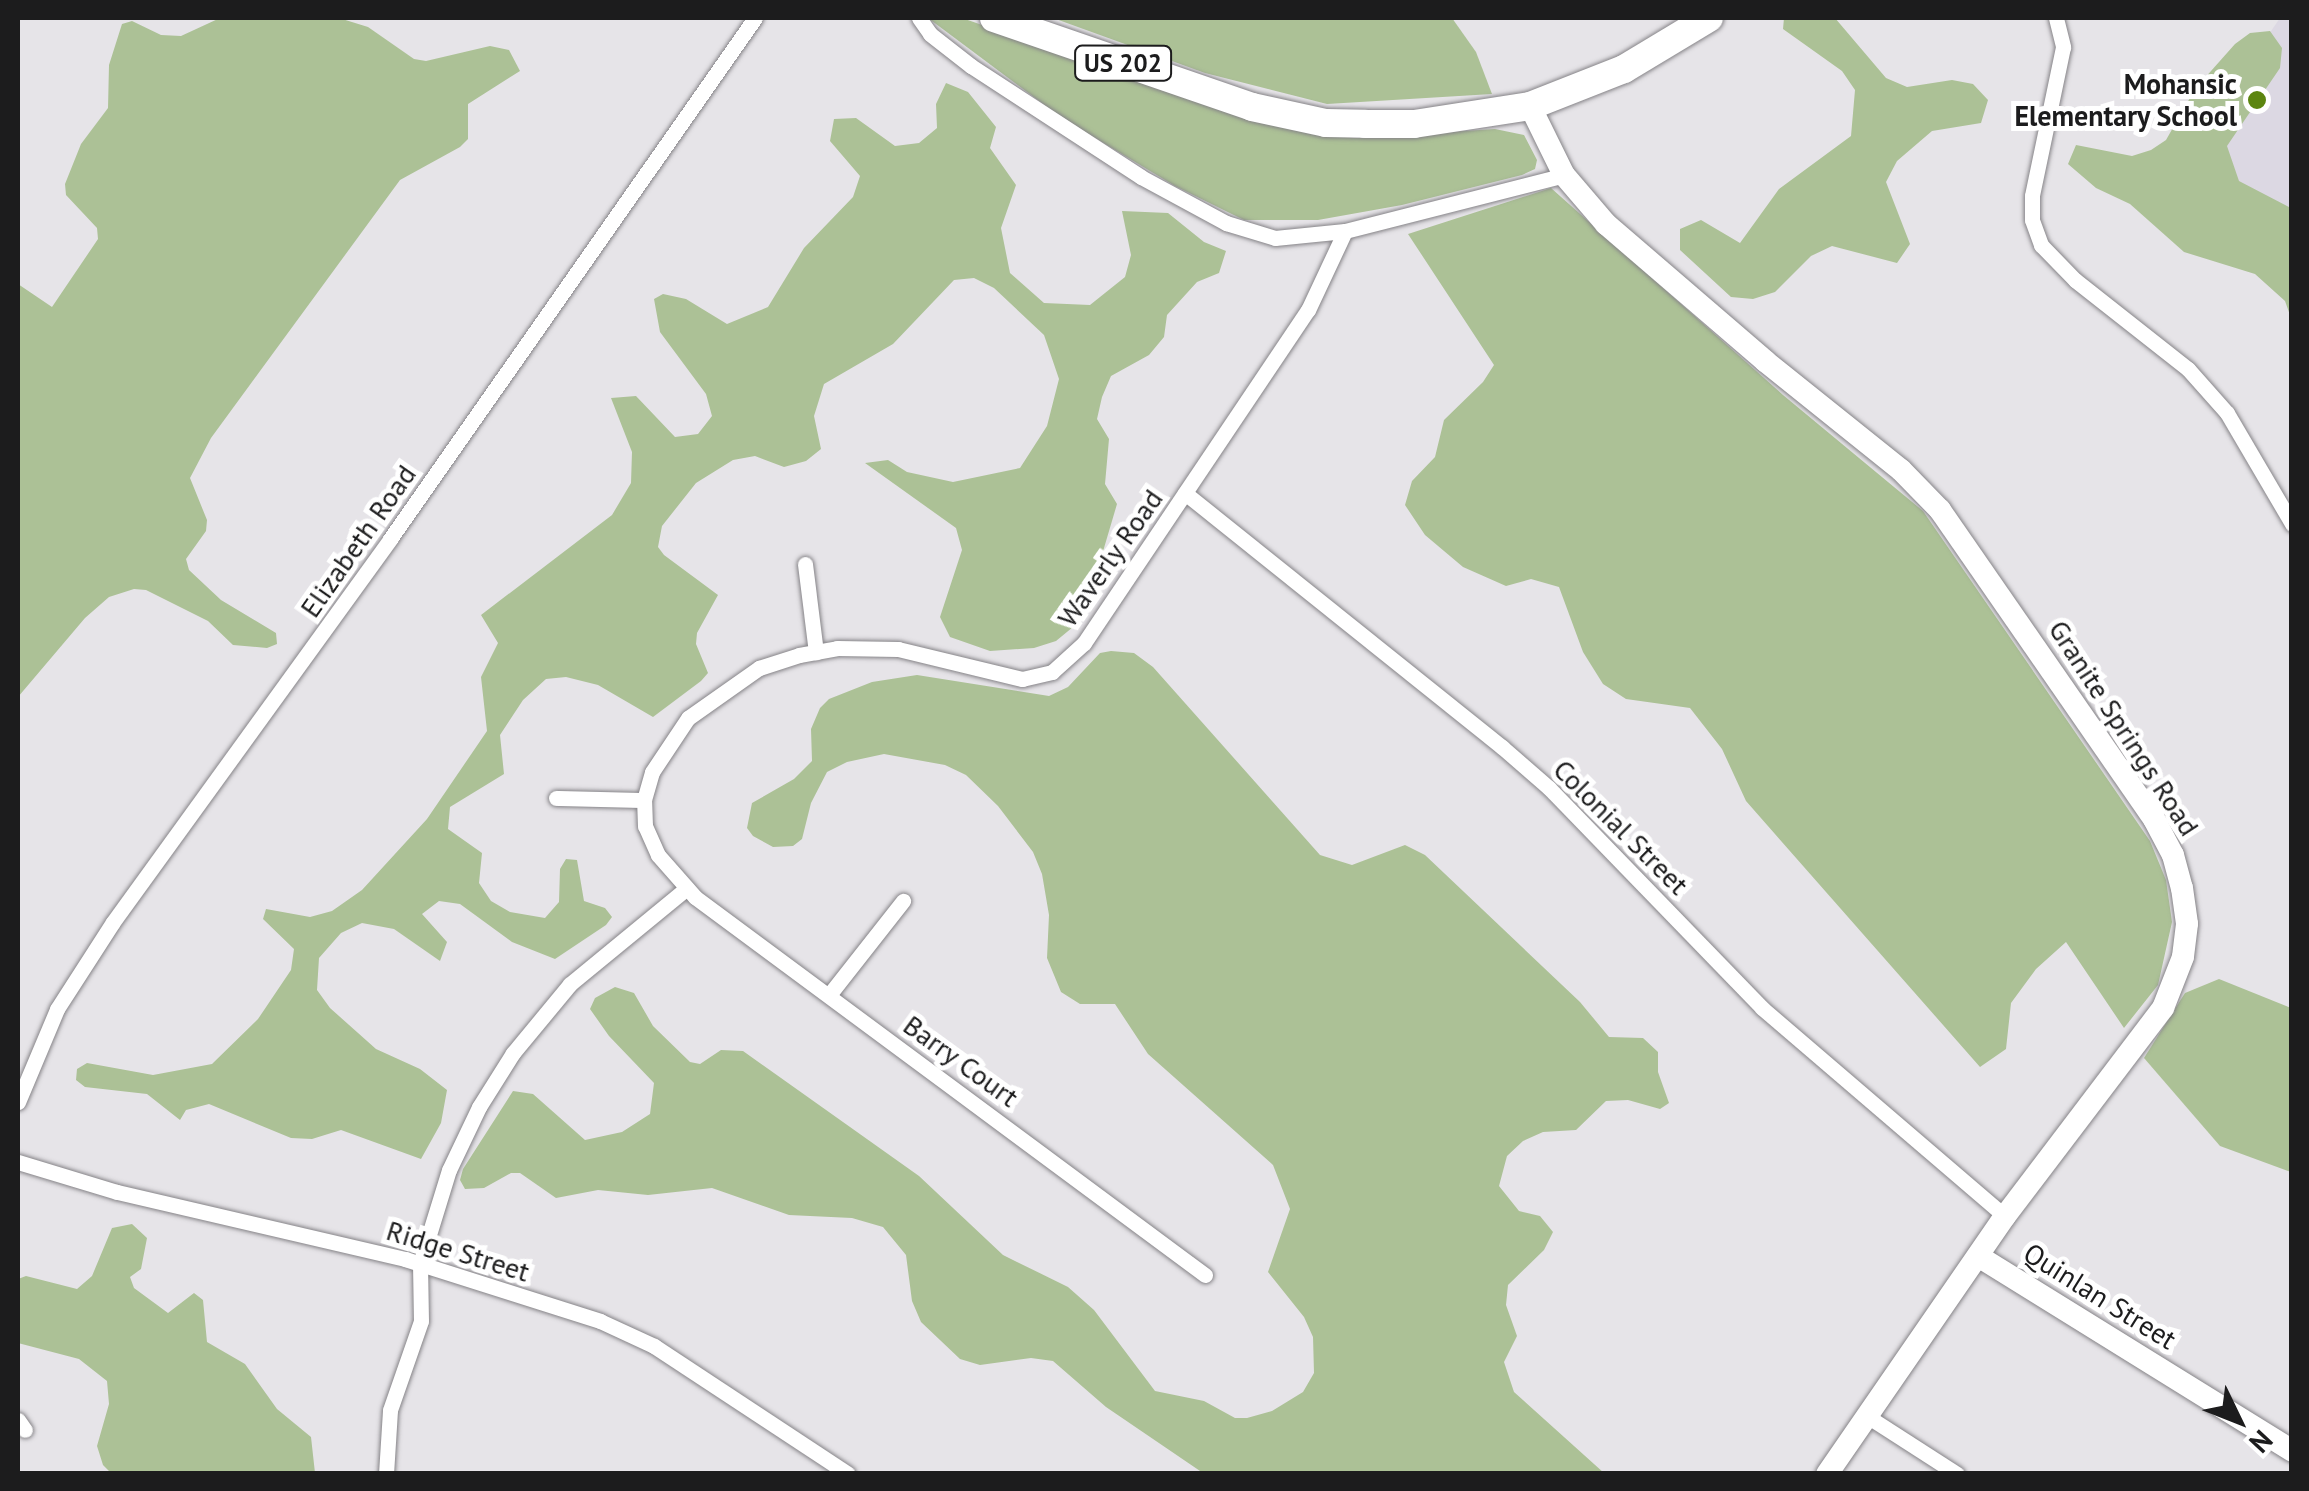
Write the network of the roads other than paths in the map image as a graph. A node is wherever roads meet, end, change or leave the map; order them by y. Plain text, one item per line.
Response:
1 (755, 18) edge
2 (920, 18) edge
3 (994, 18) edge
4 (1709, 18) edge
5 (2057, 18) edge
6 (1530, 106) junction
7 (1564, 174) junction
8 (1345, 231) junction
9 (1185, 492) junction
10 (2292, 524) edge
11 (805, 564) dead end
12 (816, 652) junction
13 (556, 798) dead end
14 (644, 800) junction
15 (686, 888) junction
16 (904, 901) dead end
17 (829, 996) junction
18 (18, 1102) edge
19 (18, 1162) edge
20 (2005, 1216) junction
21 (1978, 1256) junction
22 (420, 1264) junction
23 (1205, 1275) dead end
24 (1868, 1416) junction
25 (2289, 1444) edge
26 (386, 1474) edge
27 (848, 1474) edge
28 (1828, 1474) edge
29 (1957, 1474) edge

1 - 18 street, Elizabeth Road
2 - 8 street
3 - 6 highway, US 202
4 - 6 highway, US 202
5 - 10 street
6 - 7 street, Granite Springs Road
7 - 8 street
7 - 20 street, Granite Springs Road
8 - 9 street, Waverly Road
9 - 12 street, Waverly Road
9 - 20 street, Colonial Street
11 - 12 street
12 - 14 street, Waverly Road
13 - 14 street
14 - 15 street
15 - 17 street, Barry Court
15 - 22 street
16 - 17 street
17 - 23 street, Barry Court
19 - 22 street, Ridge Street
20 - 21 street, Granite Springs Road
21 - 24 street, Granite Springs Road
21 - 25 street, Quinlan Street
22 - 26 street
22 - 27 street, Ridge Street
24 - 28 street, Granite Springs Road
24 - 29 street

